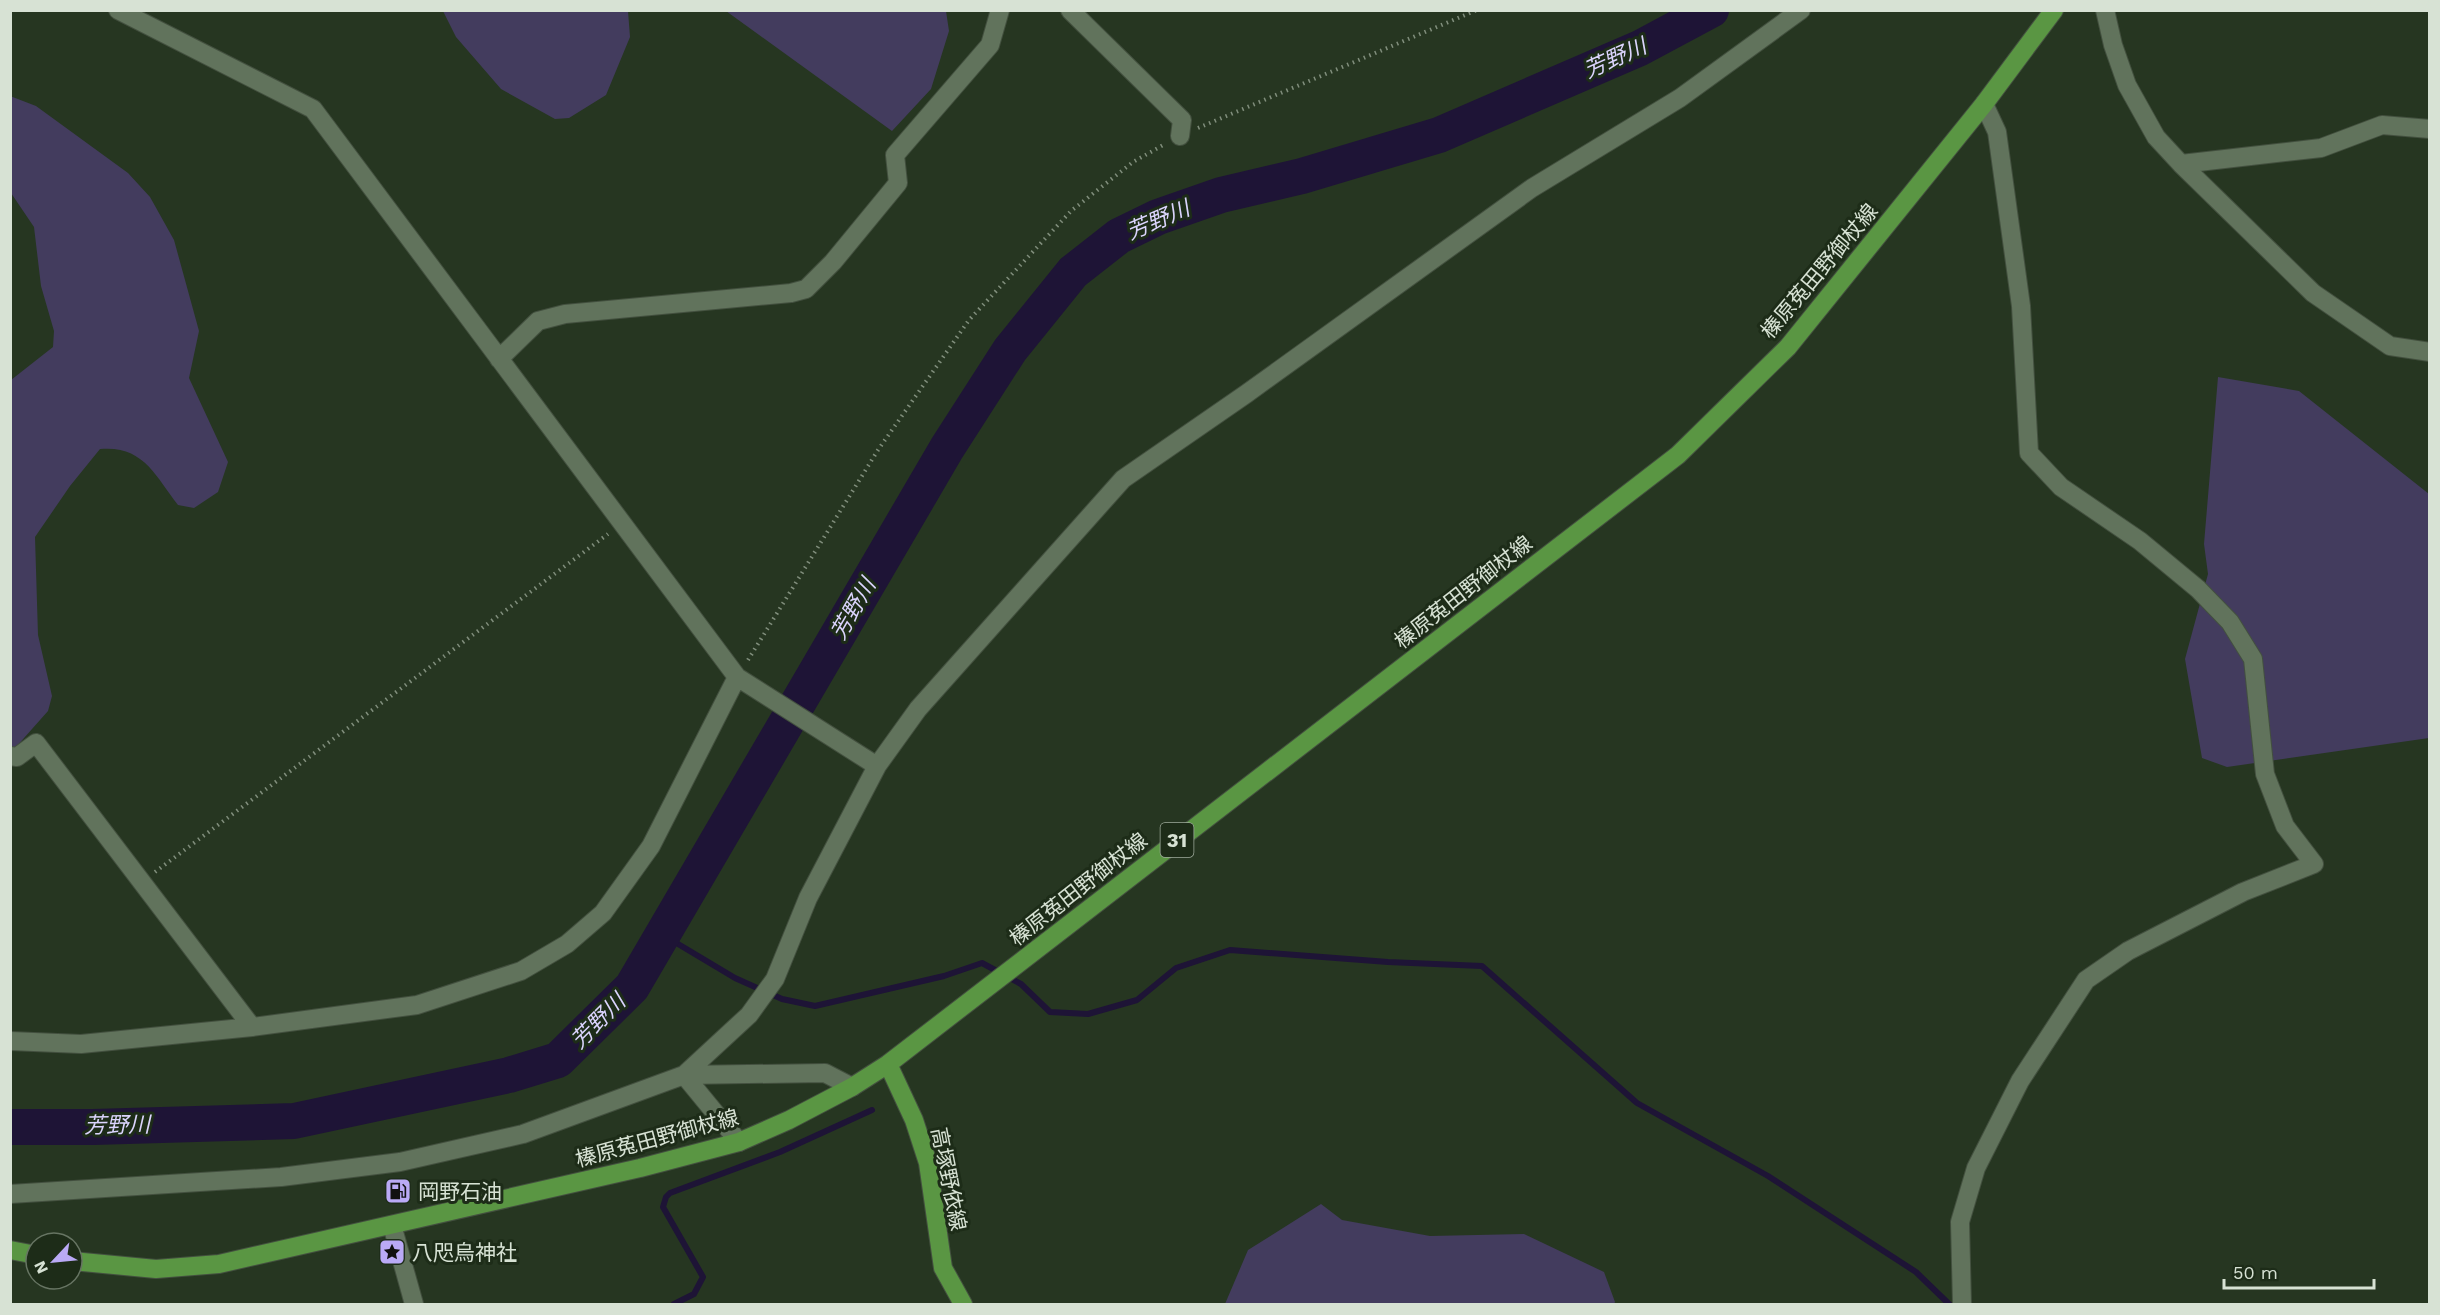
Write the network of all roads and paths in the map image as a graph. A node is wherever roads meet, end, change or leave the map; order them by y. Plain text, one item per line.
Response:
1 (118, 10) edge
2 (1000, 10) edge
3 (1070, 10) edge
4 (1477, 10) edge
5 (1801, 10) edge
6 (2054, 10) edge
7 (2105, 10) edge
8 (1984, 104) junction
9 (2430, 129) edge
10 (1180, 136) junction
11 (2181, 164) junction
12 (2430, 352) edge
13 (499, 359) junction
14 (623, 523) junction
15 (743, 681) junction
16 (10, 756) edge
17 (872, 763) junction
18 (142, 881) junction
19 (252, 1027) junction
20 (10, 1041) edge
21 (888, 1064) junction
22 (684, 1075) junction
23 (852, 1087) junction
24 (739, 1142) junction
25 (10, 1194) edge
26 (392, 1225) junction
27 (84, 1262) edge
28 (414, 1305) edge
29 (963, 1305) edge
30 (1962, 1305) edge

1 - 13 street
2 - 13 street
3 - 10 street
4 - 10 path
5 - 17 street
6 - 8 main road, 榛原菟田野御杖線 / 31
7 - 11 street
8 - 21 main road, 榛原菟田野御杖線 / 31
8 - 30 street
9 - 11 street
10 - 15 path
11 - 12 street
13 - 14 street
14 - 15 street
14 - 18 path
15 - 17 street
15 - 19 street
16 - 18 street
17 - 22 street
18 - 19 street
19 - 20 street
21 - 23 main road, 榛原菟田野御杖線 / 31
21 - 29 main road, 高塚野依線
22 - 23 street
22 - 24 street
22 - 25 street
23 - 24 main road, 榛原菟田野御杖線 / 31
24 - 26 main road, 榛原菟田野御杖線 / 31
26 - 27 main road, 榛原菟田野御杖線 / 31
26 - 28 street

